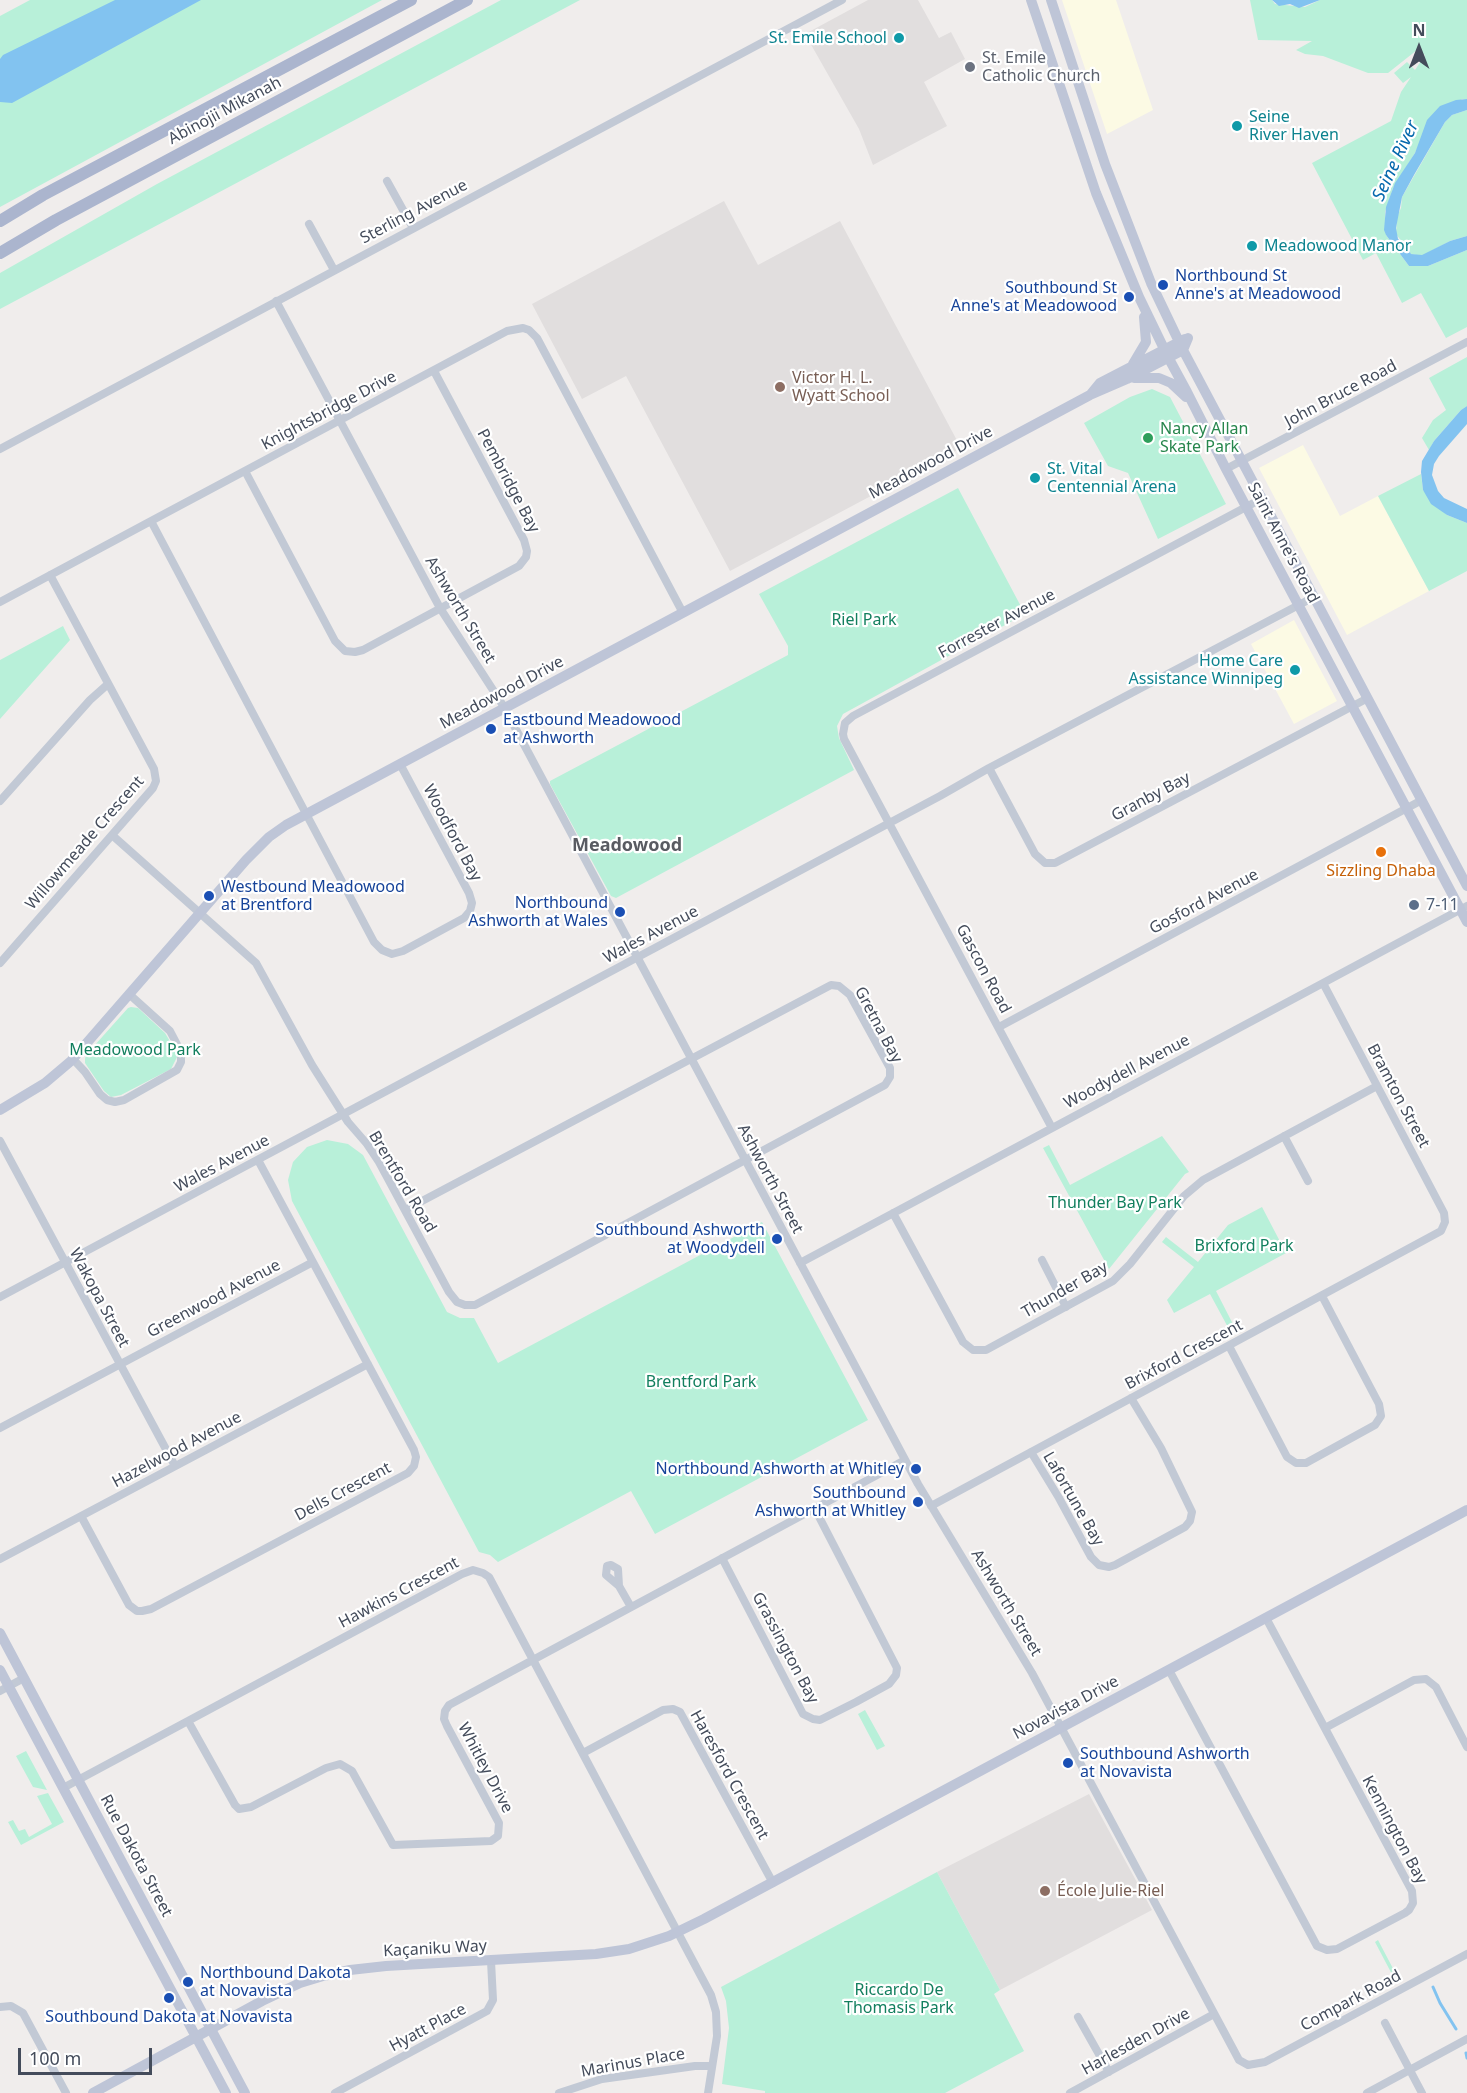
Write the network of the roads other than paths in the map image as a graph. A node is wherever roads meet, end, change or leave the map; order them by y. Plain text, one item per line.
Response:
1 (411, 0) edge
2 (467, 0) edge
3 (842, 0) edge
4 (1031, 0) edge
5 (1051, 0) edge
6 (1096, 138) junction
7 (1080, 145) junction
8 (387, 181) dead end
9 (0, 221) edge
10 (309, 224) dead end
11 (413, 228) junction
12 (0, 253) edge
13 (333, 270) junction
14 (1138, 297) junction
15 (276, 301) junction
16 (1467, 342) edge
17 (1181, 346) junction
18 (1166, 353) junction
19 (434, 370) junction
20 (1127, 374) junction
21 (1194, 407) junction
22 (339, 421) junction
23 (0, 449) edge
24 (1242, 461) junction
25 (1226, 469) junction
26 (245, 471) junction
27 (1263, 498) junction
28 (1247, 506) junction
29 (151, 521) junction
30 (50, 575) junction
31 (1314, 597) junction
32 (0, 602) edge
33 (1299, 605) junction
34 (440, 608) junction
35 (683, 613) junction
36 (108, 684) junction
37 (1366, 695) junction
38 (1351, 703) junction
39 (505, 709) junction
40 (400, 764) junction
41 (988, 768) junction
42 (1422, 800) junction
43 (0, 801) edge
44 (1407, 808) junction
45 (306, 814) junction
46 (891, 823) junction
47 (112, 835) junction
48 (1467, 886) edge
49 (1464, 908) edge
50 (200, 913) junction
51 (1467, 922) edge
52 (637, 958) junction
53 (0, 963) edge
54 (1323, 983) junction
55 (129, 994) junction
56 (999, 1027) junction
57 (73, 1059) junction
58 (691, 1060) junction
59 (1377, 1086) junction
60 (0, 1110) edge
61 (343, 1114) junction
62 (1052, 1128) junction
63 (1284, 1136) junction
64 (0, 1141) edge
65 (258, 1160) junction
66 (745, 1161) junction
67 (1308, 1181) dead end
68 (405, 1210) junction
69 (893, 1213) junction
70 (1445, 1222) joint
71 (1042, 1260) dead end
72 (66, 1262) junction
73 (313, 1262) junction
74 (800, 1263) junction
75 (1322, 1296) junction
76 (0, 1297) edge
77 (1066, 1307) junction
78 (1229, 1346) junction
79 (368, 1364) junction
80 (120, 1365) junction
81 (1131, 1398) junction
82 (0, 1428) edge
83 (1031, 1452) junction
84 (905, 1460) junction
85 (175, 1466) junction
86 (931, 1506) junction
87 (815, 1509) junction
88 (1467, 1510) edge
89 (81, 1516) junction
90 (722, 1558) junction
91 (0, 1559) edge
92 (619, 1586) dead end
93 (631, 1607) junction
94 (1266, 1618) junction
95 (0, 1633) edge
96 (533, 1659) junction
97 (0, 1670) edge
98 (1169, 1670) junction
99 (24, 1678) junction
100 (4, 1688) edge
101 (188, 1721) junction
102 (1061, 1728) junction
103 (1325, 1728) junction
104 (1467, 1747) edge
105 (583, 1753) junction
106 (78, 1780) junction
107 (63, 1788) junction
108 (772, 1883) junction
109 (678, 1932) junction
110 (1467, 1954) edge
111 (491, 1961) junction
112 (0, 2007) edge
113 (1214, 2014) junction
114 (1078, 2018) dead end
115 (1385, 2023) dead end
116 (203, 2033) junction
117 (1467, 2039) edge
118 (1246, 2065) joint
119 (712, 2066) junction
120 (1410, 2070) junction
121 (1108, 2072) junction
122 (66, 2093) edge
123 (93, 2093) edge
124 (226, 2093) edge
125 (245, 2093) edge
126 (335, 2093) edge
127 (560, 2093) edge
128 (708, 2093) edge
129 (1070, 2093) edge
130 (1367, 2093) edge
131 (1422, 2093) edge

1 - 9 main road, Abinojii Mikanah
2 - 12 main road, Abinojii Mikanah
3 - 11 street, Sterling Avenue
4 - 7 main road, Saint Anne's Road
5 - 6 main road, Saint Anne's Road
6 - 7 main road
6 - 17 main road, Saint Anne's Road
7 - 14 main road, Saint Anne's Road
8 - 11 street
10 - 13 street
11 - 13 street, Sterling Avenue
13 - 15 street, Sterling Avenue
14 - 18 main road, Saint Anne's Road
14 - 20 main road
15 - 22 street, Ashworth Street
15 - 23 street, Sterling Avenue
16 - 24 street, John Bruce Road
17 - 18 main road, Meadowood Drive
17 - 24 main road, Saint Anne's Road
18 - 20 main road, Meadowood Drive
18 - 21 main road, Saint Anne's Road
19 - 22 street, Knightsbridge Drive
19 - 34 street, Pembridge Bay
19 - 35 street, Knightsbridge Drive
20 - 21 main road
20 - 35 main road, Meadowood Drive
21 - 25 main road, Saint Anne's Road
22 - 26 street, Knightsbridge Drive
22 - 34 street, Ashworth Street
24 - 25 street, John Bruce Road
24 - 27 main road, Saint Anne's Road
25 - 28 main road, Saint Anne's Road
26 - 29 street, Knightsbridge Drive
26 - 34 street, Pembridge Bay
27 - 28 street, Forrester Avenue
27 - 31 main road, Saint Anne's Road
28 - 33 main road, Saint Anne's Road
28 - 46 street, Forrester Avenue
29 - 30 street, Knightsbridge Drive
29 - 45 street
30 - 32 street, Knightsbridge Drive
30 - 36 street, Willowmeade Crescent
31 - 33 street, Wales Avenue
31 - 37 main road, Saint Anne's Road
33 - 38 main road, Saint Anne's Road
33 - 41 street, Wales Avenue
34 - 39 street, Ashworth Street
35 - 39 main road, Meadowood Drive
36 - 43 street
36 - 47 street, Willowmeade Crescent
37 - 38 main road
37 - 42 main road, Saint Anne's Road
38 - 41 street, Granby Bay
38 - 44 main road, Saint Anne's Road
39 - 40 main road, Meadowood Drive
39 - 52 street, Ashworth Street
40 - 45 main road, Meadowood Drive
40 - 45 street, Woodford Bay
41 - 46 street, Wales Avenue
42 - 44 street, Gosford Avenue
42 - 48 main road, Saint Anne's Road
44 - 49 main road, Saint Anne's Road
44 - 56 street, Gosford Avenue
45 - 50 main road, Meadowood Drive
46 - 52 street, Wales Avenue
46 - 56 street, Gascon Road
47 - 50 street, Brentford Road
47 - 53 street, Willowmeade Crescent
49 - 51 main road, Saint Anne's Road
49 - 54 street, Woodydell Avenue
50 - 55 main road, Meadowood Drive
50 - 61 street, Brentford Road
52 - 58 street, Ashworth Street
52 - 61 street, Wales Avenue
54 - 59 street, Bramton Street
54 - 62 street, Woodydell Avenue
55 - 57 main road, Meadowood Drive
55 - 57 street
56 - 62 street, Gascon Road
57 - 60 main road, Meadowood Drive
58 - 66 street, Ashworth Street
58 - 66 street, Gretna Bay
58 - 68 street
59 - 63 street, Thunder Bay
59 - 70 street, Bramton Street
61 - 65 street, Wales Avenue
61 - 68 street, Brentford Road
62 - 69 street, Woodydell Avenue
63 - 67 street
63 - 77 street, Thunder Bay
64 - 72 street, Wakopa Street
65 - 72 street, Wales Avenue
65 - 73 street, Dells Crescent
66 - 68 street, Brentford Road
66 - 74 street, Ashworth Street
69 - 74 street, Woodydell Avenue
69 - 77 street, Thunder Bay
70 - 75 street, Brixford Crescent
71 - 77 street
72 - 76 street, Wales Avenue
72 - 80 street, Wakopa Street
73 - 79 street, Dells Crescent
73 - 80 street, Greenwood Avenue
74 - 84 street, Ashworth Street
75 - 78 street, Brixford Crescent
75 - 78 street
78 - 81 street, Brixford Crescent
79 - 85 street, Hazelwood Avenue
79 - 89 street, Dells Crescent
80 - 82 street, Greenwood Avenue
80 - 85 street, Wakopa Street
81 - 83 street, Brixford Crescent
81 - 83 street, Lafortune Bay
83 - 86 street, Brixford Crescent
84 - 86 street, Ashworth Street
84 - 87 street, Whitley Drive
85 - 89 street, Hazelwood Avenue
86 - 102 street, Ashworth Street
87 - 90 street, Whitley Drive
87 - 90 street, Grassington Bay
88 - 94 main road, Novavista Drive
89 - 91 street, Hazelwood Avenue
90 - 93 street, Whitley Drive
92 - 93 street
93 - 96 street, Whitley Drive
94 - 98 main road, Novavista Drive
94 - 103 street, Kennington Bay
95 - 99 main road, Rue Dakota Street
96 - 101 street, Hawkins Crescent
96 - 101 street, Whitley Drive
96 - 105 street, Hawkins Crescent
97 - 100 main road, Rue Dakota Street
98 - 102 main road, Novavista Drive
98 - 103 street, Kennington Bay
99 - 100 street
99 - 106 main road, Rue Dakota Street
100 - 107 main road, Rue Dakota Street
101 - 106 street, Hawkins Crescent
102 - 108 main road, Novavista Drive
102 - 113 street, Ashworth Street
103 - 104 street
105 - 108 street, Haresford Crescent
105 - 109 street, Hawkins Crescent
106 - 107 street, Hawkins Crescent
106 - 116 main road, Rue Dakota Street
107 - 116 main road, Rue Dakota Street
108 - 109 main road, Novavista Drive
109 - 111 main road, Kaçaniku Way
109 - 119 street, Hawkins Crescent
110 - 118 street, Compark Road
111 - 116 main road, Kaçaniku Way
111 - 126 street, Hyatt Place
112 - 122 street
113 - 118 street, Ashworth Street
113 - 121 street, Harlesden Drive
114 - 121 street
115 - 120 street
116 - 123 main road
116 - 124 main road, Rue Dakota Street
116 - 125 main road, Rue Dakota Street
117 - 120 street
119 - 127 street, Marinus Place
119 - 128 street, Hawkins Crescent
120 - 130 street
120 - 131 street
121 - 129 street, Harlesden Drive

